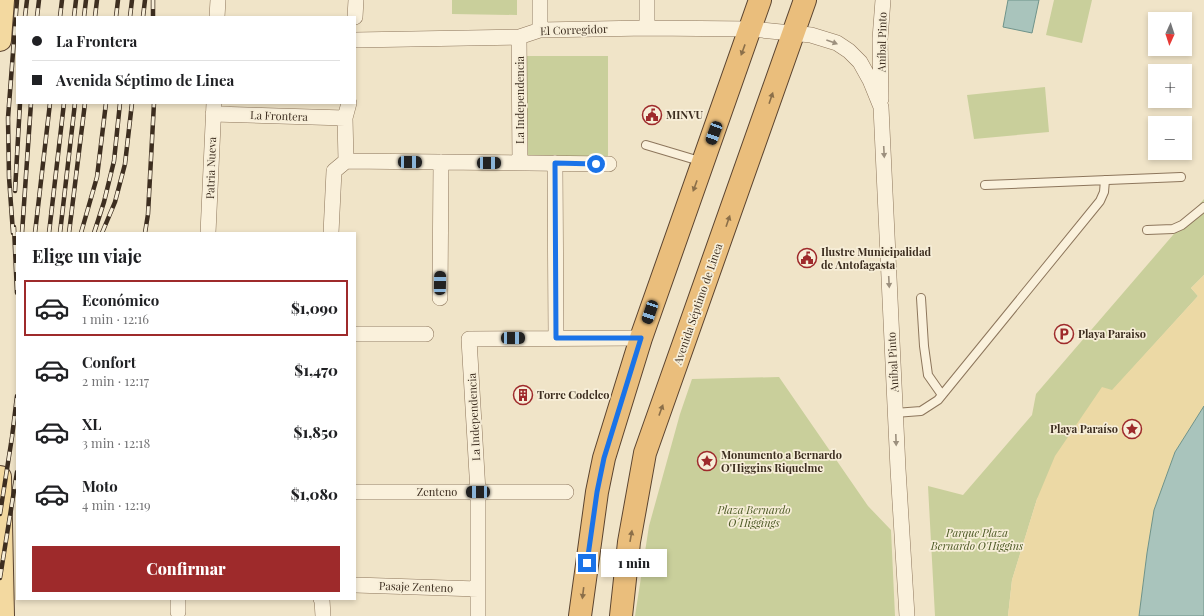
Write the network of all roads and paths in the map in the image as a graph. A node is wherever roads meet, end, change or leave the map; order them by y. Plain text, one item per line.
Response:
1 (3, 0) edge
2 (218, 0) edge
3 (356, 0) edge
4 (540, 0) edge
5 (647, 0) edge
6 (760, 0) edge
7 (805, 0) edge
8 (883, 0) edge
9 (218, 16) edge
10 (354, 16) edge
11 (647, 28) junction
12 (751, 29) junction
13 (540, 30) junction
14 (794, 33) junction
15 (519, 37) junction
16 (0, 40) edge
17 (356, 40) edge
18 (882, 107) junction
19 (213, 108) edge
20 (347, 110) edge
21 (646, 145) dead end
22 (346, 160) junction
23 (441, 162) junction
24 (703, 162) junction
25 (520, 163) junction
26 (555, 163) junction
27 (609, 164) dead end
28 (1181, 176) dead end
29 (1105, 180) junction
30 (985, 185) dead end
31 (1204, 207) edge
32 (1147, 230) dead end
33 (208, 232) edge
34 (331, 232) edge
35 (440, 298) dead end
36 (921, 298) dead end
37 (356, 334) edge
38 (426, 334) dead end
39 (556, 338) junction
40 (641, 338) junction
41 (942, 395) junction
42 (895, 414) junction
43 (0, 482) edge
44 (356, 492) edge
45 (478, 492) junction
46 (566, 492) dead end
47 (356, 586) edge
48 (478, 589) junction
49 (322, 600) edge
50 (4, 616) edge
51 (323, 616) edge
52 (478, 616) edge
53 (580, 616) edge
54 (621, 616) edge
55 (907, 616) edge

1 - 16 main road
2 - 9 street
3 - 10 street
4 - 13 street
5 - 11 street
6 - 12 highway
7 - 14 highway, Avenida Séptimo de Linea
8 - 18 street, Aníbal Pinto
11 - 12 street, El Corregidor
11 - 13 street, El Corregidor
12 - 14 street, El Corregidor
12 -> 24 highway
13 - 15 street, El Corregidor
14 -> 18 street, Aníbal Pinto
54 -> 14 highway, Avenida Séptimo de Linea
15 - 17 street, El Corregidor
15 - 25 street, La Independencia
18 -> 42 street, Aníbal Pinto
19 - 20 street, La Frontera
19 - 33 street, Patria Nueva
20 - 22 street
21 - 24 lane
22 - 23 street
22 - 34 street
23 - 25 street
23 - 35 street
24 -> 40 highway
25 - 26 street
26 - 27 street
26 - 39 street
28 - 29 lane
29 - 30 lane
29 - 41 lane
31 - 32 lane
36 - 41 lane
37 - 38 street
39 - 40 street
39 - 45 street, La Independencia
40 -> 53 highway
41 - 42 lane
42 -> 55 street, Aníbal Pinto
43 - 50 main road
44 - 45 street, Zenteno
45 - 46 street, Zenteno
45 - 48 street, La Independencia
47 - 48 street, Pasaje Zenteno
48 - 52 street, La Independencia
49 - 51 street

